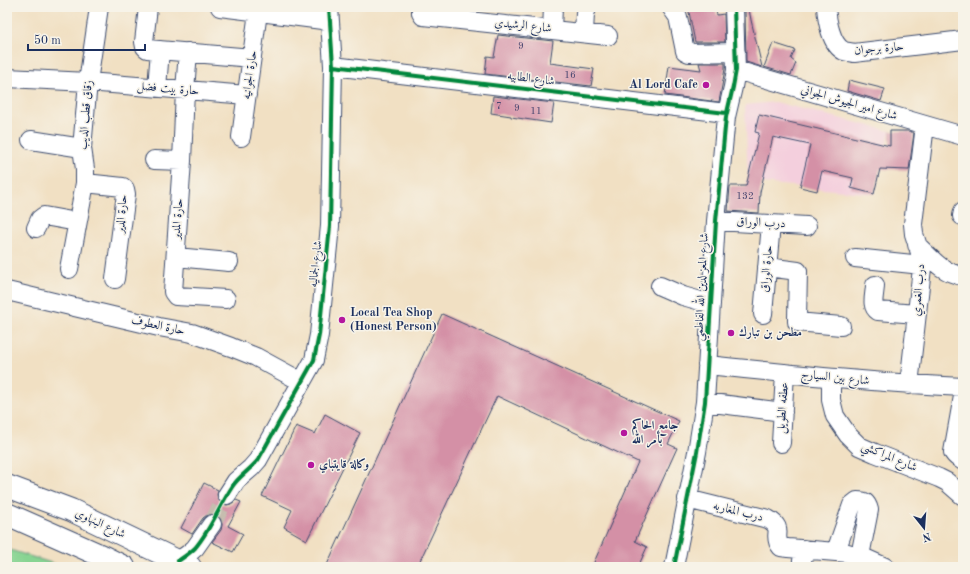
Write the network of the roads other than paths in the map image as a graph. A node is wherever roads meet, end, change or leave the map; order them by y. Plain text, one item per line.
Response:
1 (98, 7) edge
2 (148, 7) edge
3 (220, 7) edge
4 (420, 7) edge
5 (553, 7) edge
6 (671, 7) edge
7 (734, 7) edge
8 (826, 7) edge
9 (587, 9) dead end
10 (258, 12) junction
11 (329, 14) edge
12 (474, 14) edge
13 (552, 30) junction
14 (584, 33) junction
15 (608, 36) dead end
16 (963, 40) edge
17 (160, 50) junction
18 (188, 52) junction
19 (736, 52) junction
20 (252, 58) junction
21 (332, 66) junction
22 (736, 70) junction
23 (7, 78) edge
24 (88, 82) junction
25 (157, 88) junction
26 (185, 90) junction
27 (247, 95) junction
28 (726, 113) junction
29 (925, 125) junction
30 (963, 136) edge
31 (241, 138) dead end
32 (30, 140) dead end
33 (82, 148) junction
34 (154, 160) dead end
35 (182, 161) junction
36 (85, 183) junction
37 (716, 221) junction
38 (77, 222) junction
39 (771, 224) junction
40 (807, 226) dead end
41 (36, 228) dead end
42 (917, 246) junction
43 (176, 257) junction
44 (855, 258) dead end
45 (229, 262) dead end
46 (922, 265) junction
47 (767, 267) junction
48 (69, 269) dead end
49 (963, 276) edge
50 (115, 279) dead end
51 (875, 285) dead end
52 (660, 286) dead end
53 (7, 291) edge
54 (226, 299) dead end
55 (711, 304) junction
56 (763, 314) dead end
57 (917, 314) junction
58 (841, 326) dead end
59 (707, 365) junction
60 (785, 373) junction
61 (830, 378) junction
62 (302, 382) junction
63 (909, 385) junction
64 (963, 387) edge
65 (963, 396) edge
66 (705, 402) junction
67 (783, 412) junction
68 (781, 443) dead end
69 (963, 461) edge
70 (7, 486) edge
71 (227, 495) tunnel mouth
72 (963, 496) edge
73 (687, 499) junction
74 (7, 514) edge
75 (212, 524) tunnel mouth
76 (804, 550) junction
77 (847, 557) edge
78 (104, 562) edge
79 (181, 565) edge
80 (124, 567) edge
81 (674, 567) edge
82 (801, 567) edge
83 (885, 567) edge

1 - 24 street, زقاق قطب الديب
2 - 17 street
3 - 10 street
4 - 12 street, شارع الرشيدي
5 - 13 street
6 - 19 street
7 - 19 street, شارع المعز لدين الله الفاطمي
8 - 16 street, حارة برجوان
9 - 14 street
10 - 11 street
10 - 20 street, حارة الجوانيه
11 - 21 street, شارع الجماليه
12 - 13 street, شارع الرشيدي
13 - 14 street, شارع الرشيدي
14 - 15 street, شارع الرشيدي
17 - 18 street
17 - 25 street
18 - 20 street
18 - 26 street, حارة المدير
19 - 22 street, شارع المعز لدين الله الفاطمي
20 - 27 street, حارة الجوانيه
21 - 28 street, شارع الطابيه
21 - 62 street, شارع الجماليه
22 - 28 street, شارع المعز لدين الله الفاطمي
22 - 29 street, شارع امير الجيوش الجواني
23 - 24 street, حارة بيت فضل
24 - 25 street, حارة بيت فضل
24 - 33 street, زقاق قطب الديب
25 - 26 street, حارة بيت فضل
26 - 27 street, حارة بيت فضل
26 - 35 street, حارة المدير
27 - 31 street, حارة الجوانيه
28 - 37 street, شارع المعز لدين الله الفاطمي
29 - 30 street, شارع امير الجيوش الجواني
29 - 42 street, درب الغمري
32 - 33 street
33 - 36 street, زقاق قطب الديب
34 - 35 street
35 - 43 street, حارة المدير
36 - 38 street, زقاق قطب الديب
36 - 50 street, حارة الدير
37 - 39 street, درب الوراق
37 - 55 street, شارع المعز لدين الله الفاطمي
38 - 41 street
38 - 48 street, زقاق قطب الديب
39 - 40 street, درب الوراق
39 - 47 street, حارة الوراق
42 - 46 street, درب الغمري
42 - 49 street
43 - 45 street
43 - 54 street, حارة المدير
44 - 46 street
46 - 57 street, درب الغمري
47 - 56 street, حارة الوراق
47 - 58 street
51 - 57 street
52 - 55 street
53 - 62 street, حارة العطوف
55 - 59 street, شارع المعز لدين الله الفاطمي
57 - 63 street, درب الغمري
59 - 60 street, شارع بين السيارج
59 - 66 street, شارع المعز لدين الله الفاطمي
60 - 61 street, شارع بين السيارج
60 - 67 street, عطفه الطويل
61 - 63 street, شارع بين السيارج
61 - 72 street, شارع المراكشي
62 - 71 street, شارع الجماليه
63 - 64 street, شارع بين السيارج
65 - 69 street
66 - 67 street
66 - 73 street, شارع المعز لدين الله الفاطمي
67 - 68 street, عطفه الطويل
70 - 79 main road, شارع البنهاوي
73 - 76 street, درب المغاربه
73 - 81 street, شارع المعز لدين الله الفاطمي
74 - 78 main road
75 - 79 street
76 - 77 street, درب المغاربه
76 - 82 street
77 - 83 street, درب المغاربه
78 - 80 main road

